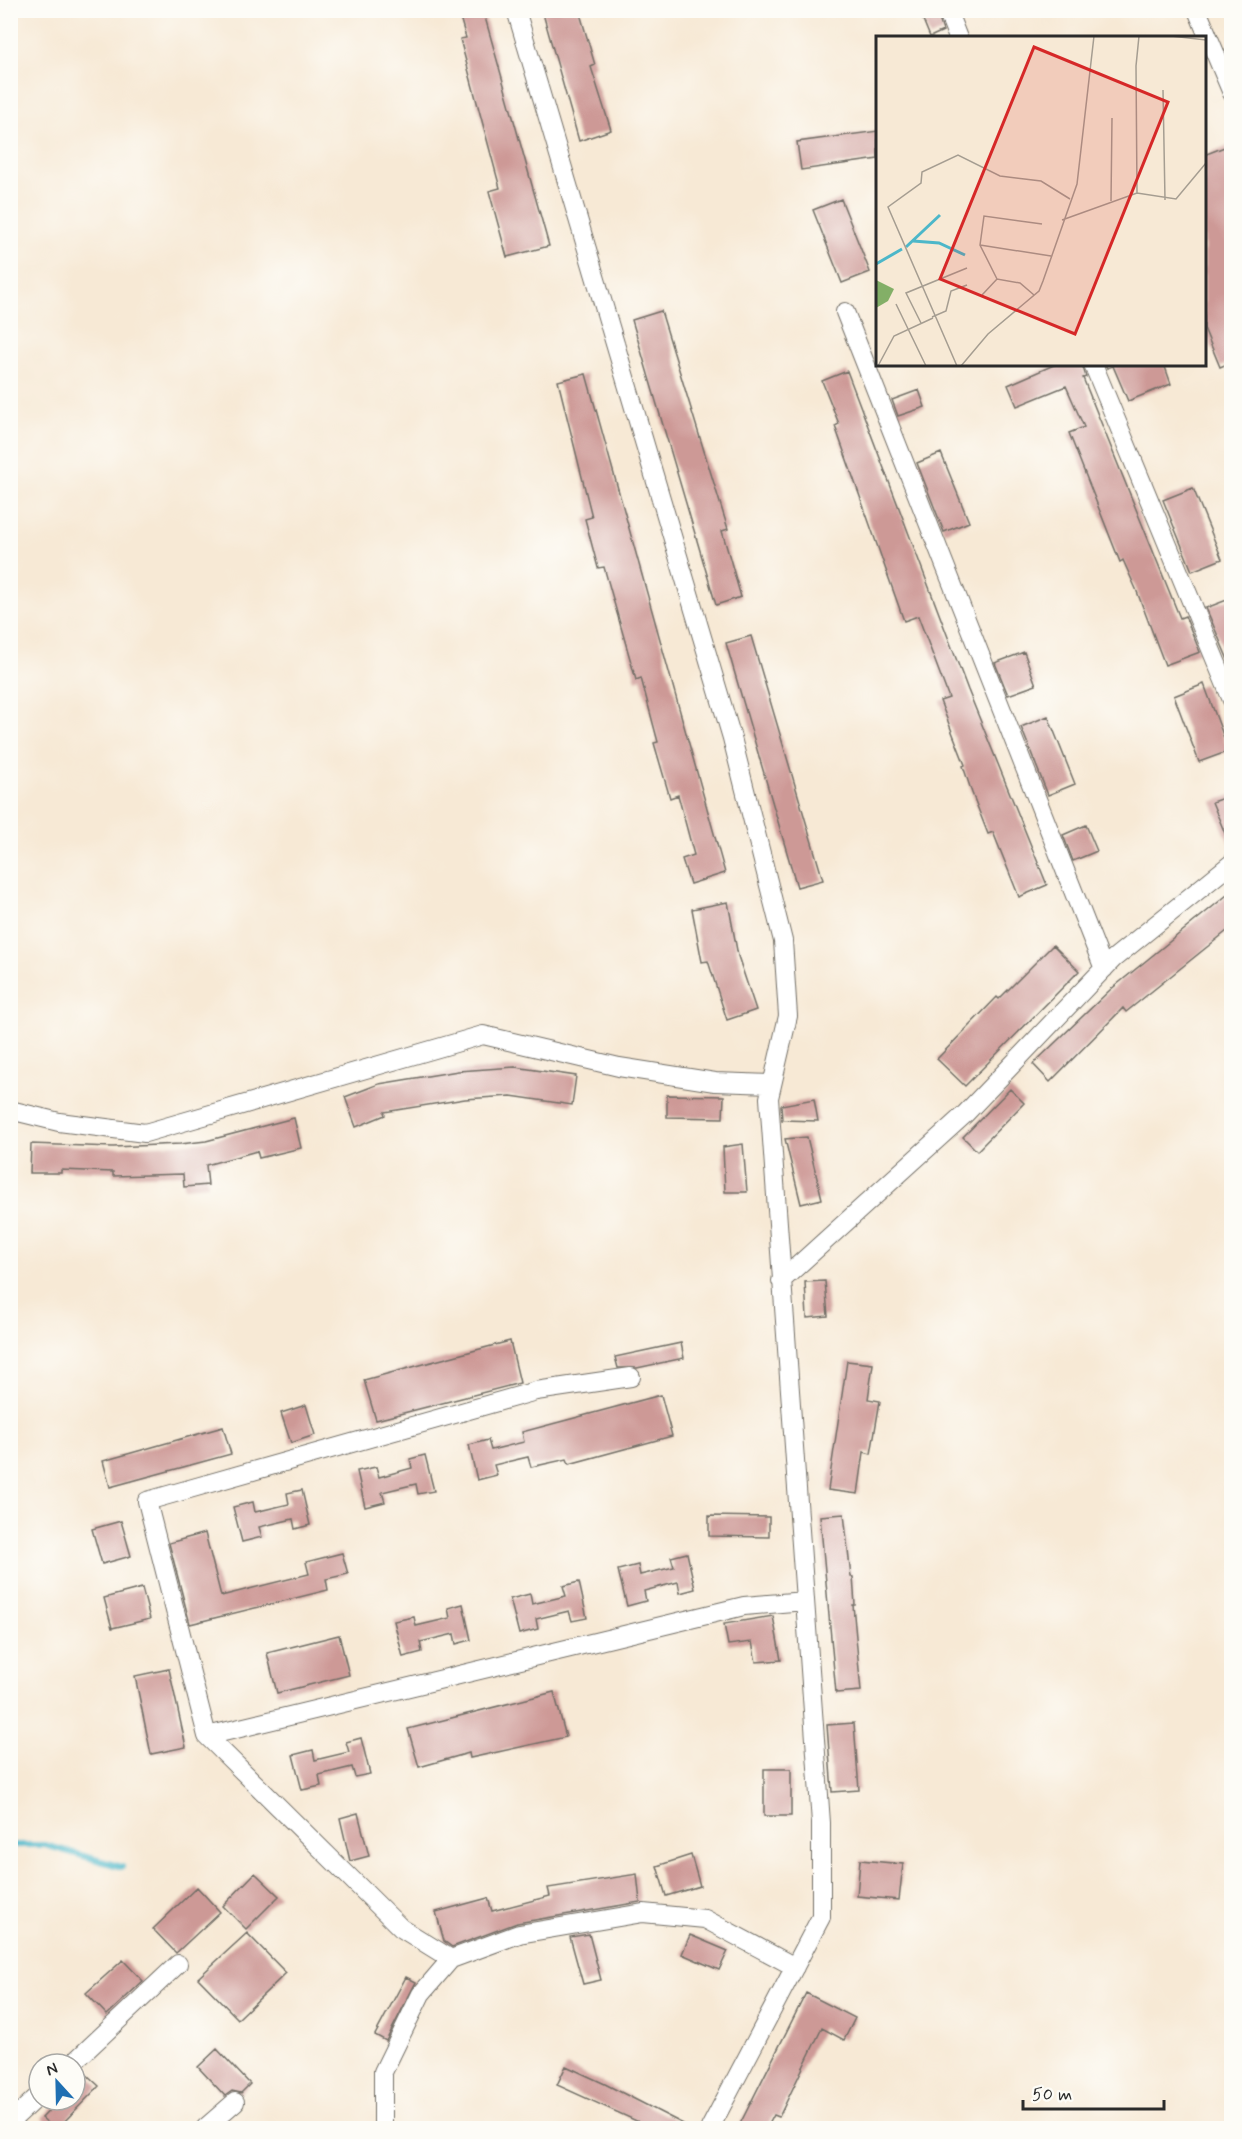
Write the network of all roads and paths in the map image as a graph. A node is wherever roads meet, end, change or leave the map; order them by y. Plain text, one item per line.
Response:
1 (516, 10) edge
2 (947, 10) edge
3 (1197, 10) edge
4 (957, 36) edge
5 (1232, 93) edge
6 (845, 312) dead end
7 (1094, 366) edge
8 (1232, 700) edge
9 (1232, 863) edge
10 (1104, 969) junction
11 (772, 1084) junction
12 (10, 1110) edge
13 (781, 1281) junction
14 (631, 1377) dead end
15 (805, 1601) junction
16 (207, 1736) junction
17 (451, 1959) junction
18 (178, 1964) dead end
19 (795, 1967) junction
20 (85, 2052) edge
21 (235, 2102) dead end
22 (27, 2106) edge
23 (12, 2120) edge
24 (30, 2128) edge
25 (206, 2128) edge
26 (383, 2128) edge
27 (710, 2128) edge

1 - 11 street
2 - 4 street
3 - 5 street
6 - 10 street
7 - 8 street
9 - 10 street
10 - 13 street
11 - 12 street
11 - 13 street
13 - 15 street
14 - 16 street
15 - 16 street
15 - 19 street
16 - 17 street
17 - 19 street
17 - 26 street
18 - 20 street
19 - 27 street
21 - 25 street
22 - 23 street
23 - 24 street

